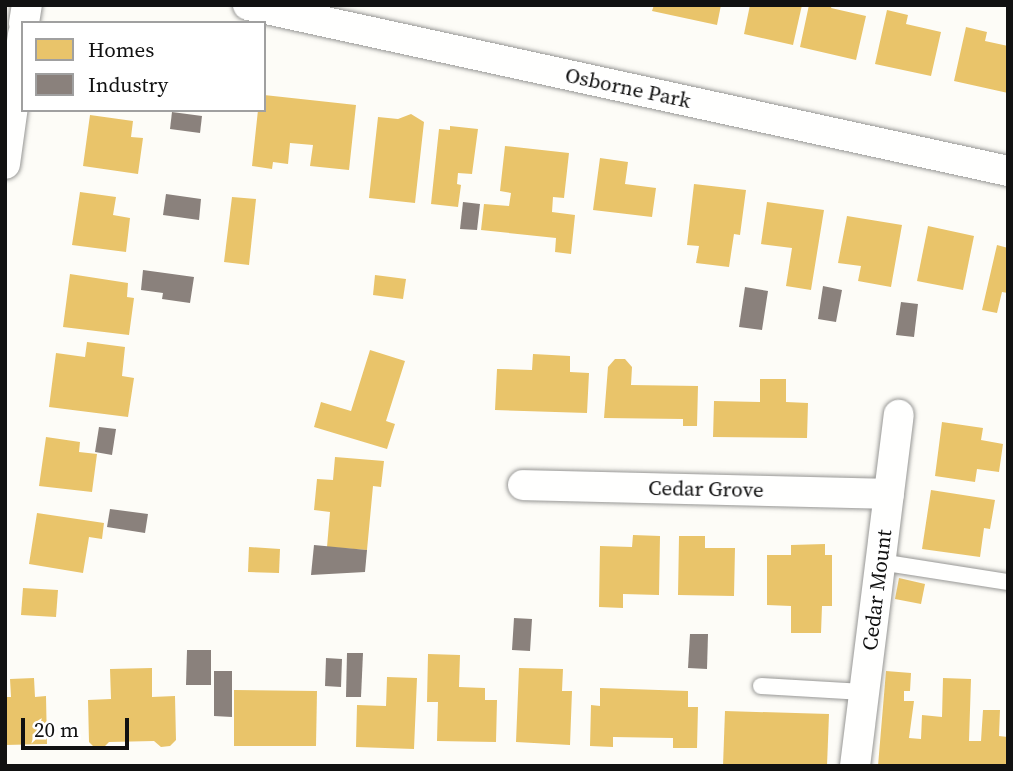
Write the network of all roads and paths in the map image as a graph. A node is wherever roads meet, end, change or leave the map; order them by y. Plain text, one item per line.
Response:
1 (248, 5) edge
2 (21, 48) edge
3 (5, 164) edge
4 (1008, 171) edge
5 (899, 415) dead end
6 (523, 485) dead end
7 (889, 494) junction
8 (880, 562) junction
9 (1008, 582) edge
10 (761, 686) dead end
11 (864, 692) junction
12 (855, 766) edge

1 - 4 street, Osborne Park
2 - 3 street
5 - 7 street, Cedar Mount
6 - 7 street, Cedar Grove
7 - 8 street, Cedar Mount
8 - 9 lane
8 - 11 street, Cedar Mount
10 - 11 lane
11 - 12 street, Cedar Mount

